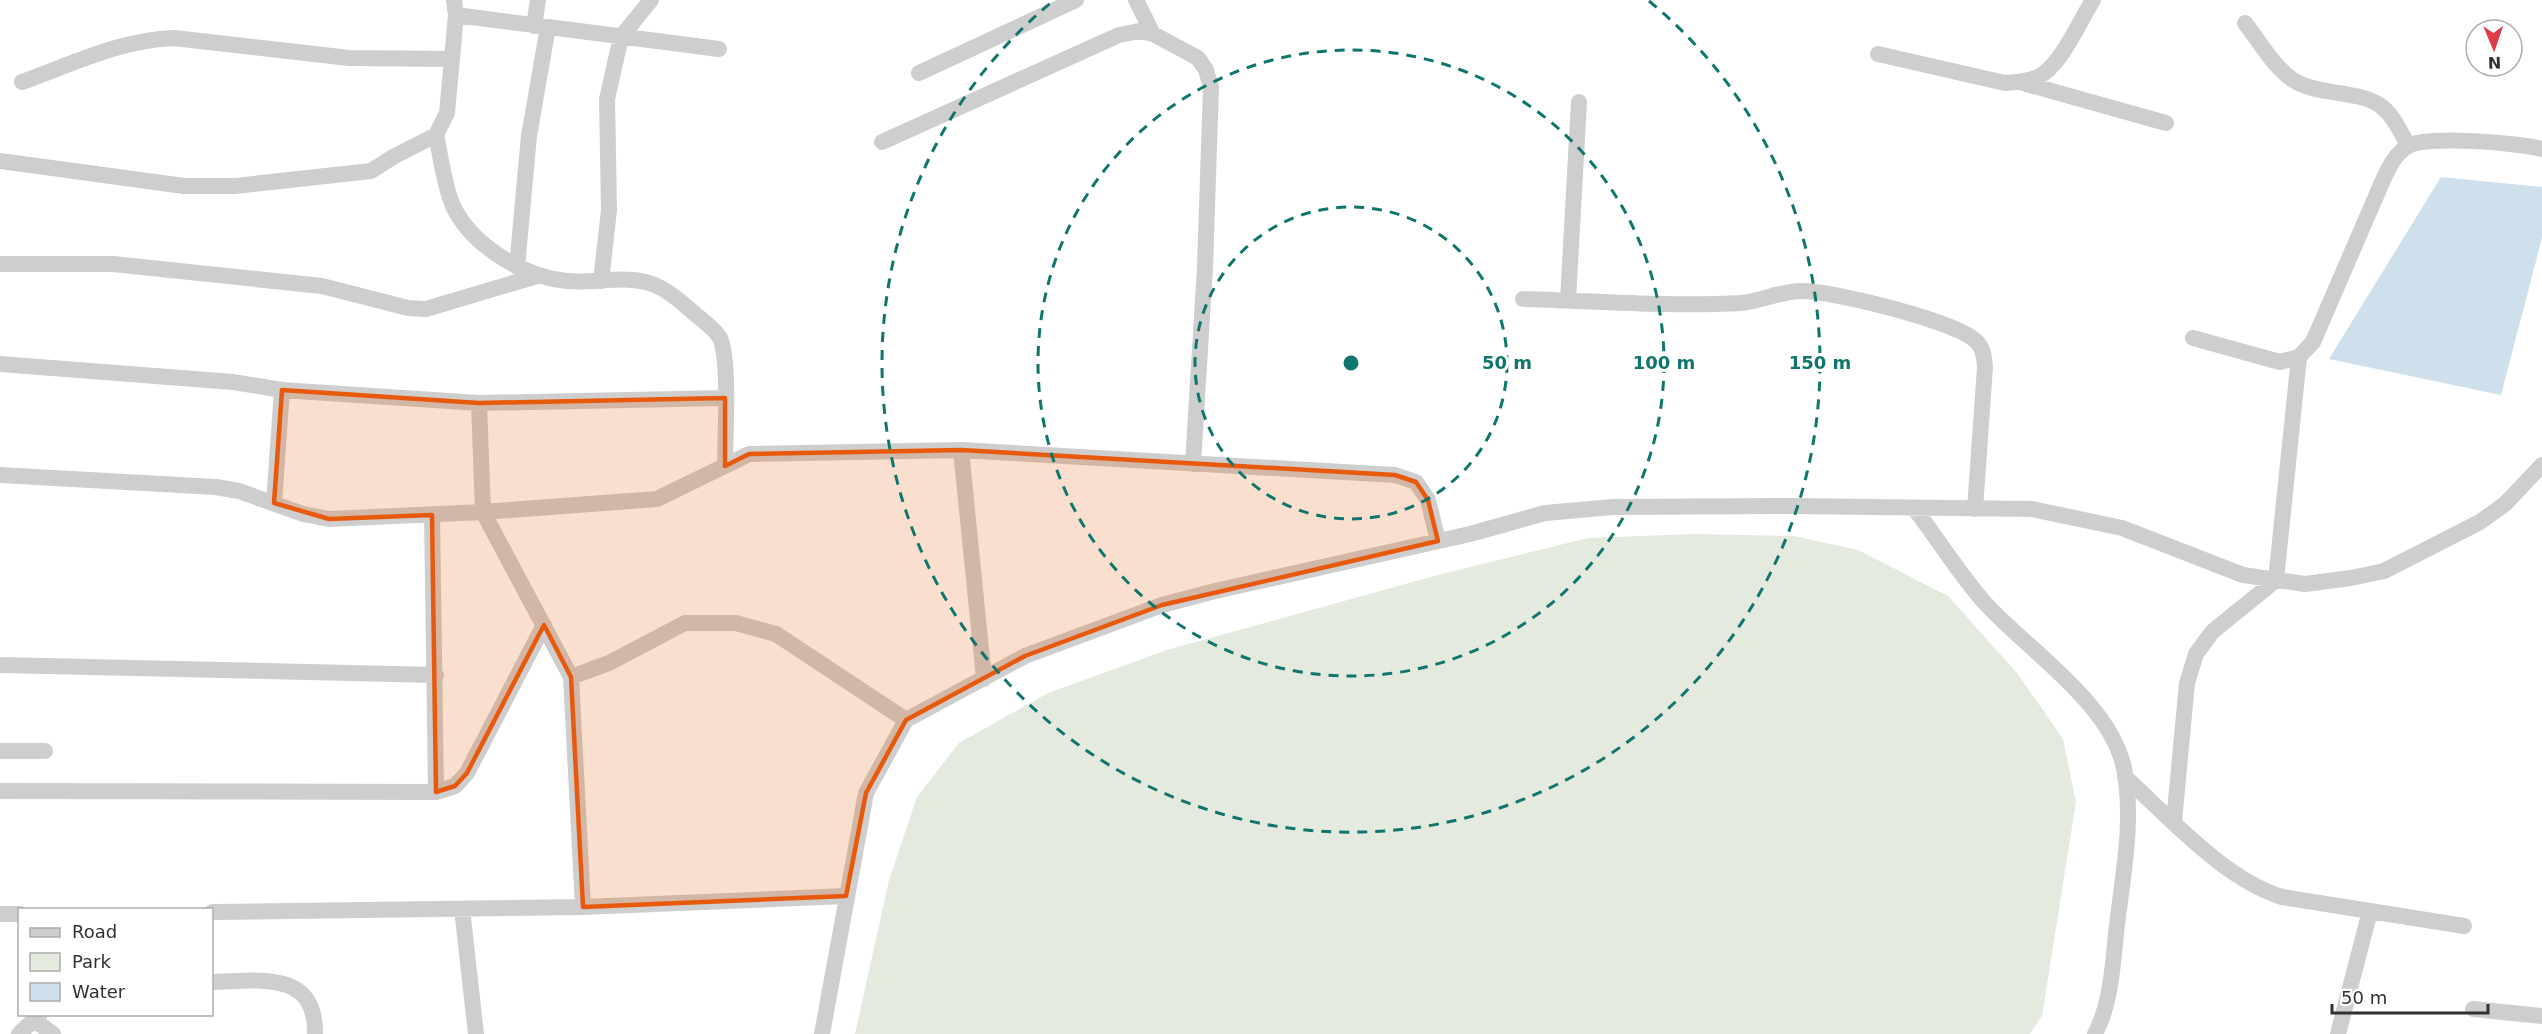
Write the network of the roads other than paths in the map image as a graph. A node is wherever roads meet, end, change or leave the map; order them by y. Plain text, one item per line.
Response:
1 (538, 0) edge
2 (651, 0) edge
3 (1077, 0) edge
4 (1136, 0) edge
5 (2093, 0) edge
6 (455, 8) edge
7 (2245, 23) dead end
8 (541, 27) junction
9 (1154, 34) junction
10 (621, 37) junction
11 (719, 49) dead end
12 (1878, 54) dead end
13 (452, 59) junction
14 (919, 73) dead end
15 (22, 82) dead end
16 (2021, 82) junction
17 (1580, 102) dead end
18 (2166, 123) dead end
19 (436, 135) junction
20 (882, 142) dead end
21 (2408, 146) junction
22 (2542, 149) edge
23 (0, 161) edge
24 (0, 264) edge
25 (517, 267) junction
26 (537, 276) junction
27 (601, 281) junction
28 (1523, 299) dead end
29 (1568, 300) junction
30 (2193, 338) dead end
31 (2300, 357) junction
32 (0, 364) edge
33 (282, 390) junction
34 (725, 398) junction
35 (479, 403) junction
36 (961, 450) junction
37 (1193, 464) junction
38 (2542, 465) edge
39 (725, 466) junction
40 (0, 475) edge
41 (274, 503) junction
42 (1914, 508) junction
43 (1975, 508) junction
44 (483, 512) junction
45 (432, 515) junction
46 (1438, 541) junction
47 (2276, 580) junction
48 (544, 625) junction
49 (0, 665) edge
50 (436, 675) junction
51 (571, 677) junction
52 (984, 679) junction
53 (906, 720) junction
54 (0, 751) edge
55 (45, 751) dead end
56 (2125, 777) junction
57 (0, 791) edge
58 (436, 792) junction
59 (2174, 822) junction
60 (846, 896) junction
61 (583, 907) junction
62 (462, 909) junction
63 (2370, 911) junction
64 (213, 912) edge
65 (0, 914) edge
66 (18, 914) edge
67 (2464, 926) dead end
68 (213, 982) edge
69 (2473, 1009) dead end
70 (2542, 1016) edge
71 (37, 1017) edge
72 (19, 1034) edge
73 (53, 1034) edge
74 (315, 1034) edge
75 (476, 1034) edge
76 (822, 1034) edge
77 (2095, 1034) edge
78 (2338, 1034) edge

1 - 8 street
2 - 10 street
3 - 14 street
4 - 9 street
5 - 16 street
6 - 8 street
6 - 13 street
7 - 21 street
8 - 10 street
8 - 25 street
9 - 20 street
9 - 37 street
10 - 11 street
10 - 27 street
12 - 16 street
13 - 15 street
13 - 19 street
16 - 18 street
17 - 29 street
19 - 23 street
19 - 25 street
21 - 22 street
21 - 31 street
24 - 26 street
25 - 26 street
26 - 27 street
27 - 34 street
28 - 29 street
29 - 43 street
30 - 31 street
31 - 47 street
32 - 33 street
33 - 35 street
33 - 41 street
34 - 35 street
34 - 39 street
35 - 44 street
36 - 37 street
36 - 39 street
36 - 52 street
37 - 46 street
38 - 47 street
39 - 44 street
40 - 41 street
41 - 45 street
42 - 43 street
42 - 46 street
42 - 56 street
43 - 47 street
44 - 45 street
44 - 48 street
45 - 50 street
46 - 52 street
47 - 59 street
48 - 51 street
48 - 58 street
49 - 50 street
50 - 58 street
51 - 53 street
51 - 61 street
52 - 53 street
53 - 60 street
54 - 55 street
56 - 59 street
56 - 77 street
57 - 58 street
59 - 63 street
60 - 61 street
60 - 76 street
61 - 62 street
62 - 64 street
62 - 75 street
63 - 67 street
63 - 78 street
65 - 66 street
68 - 74 street
69 - 70 street
71 - 72 street
71 - 73 street

